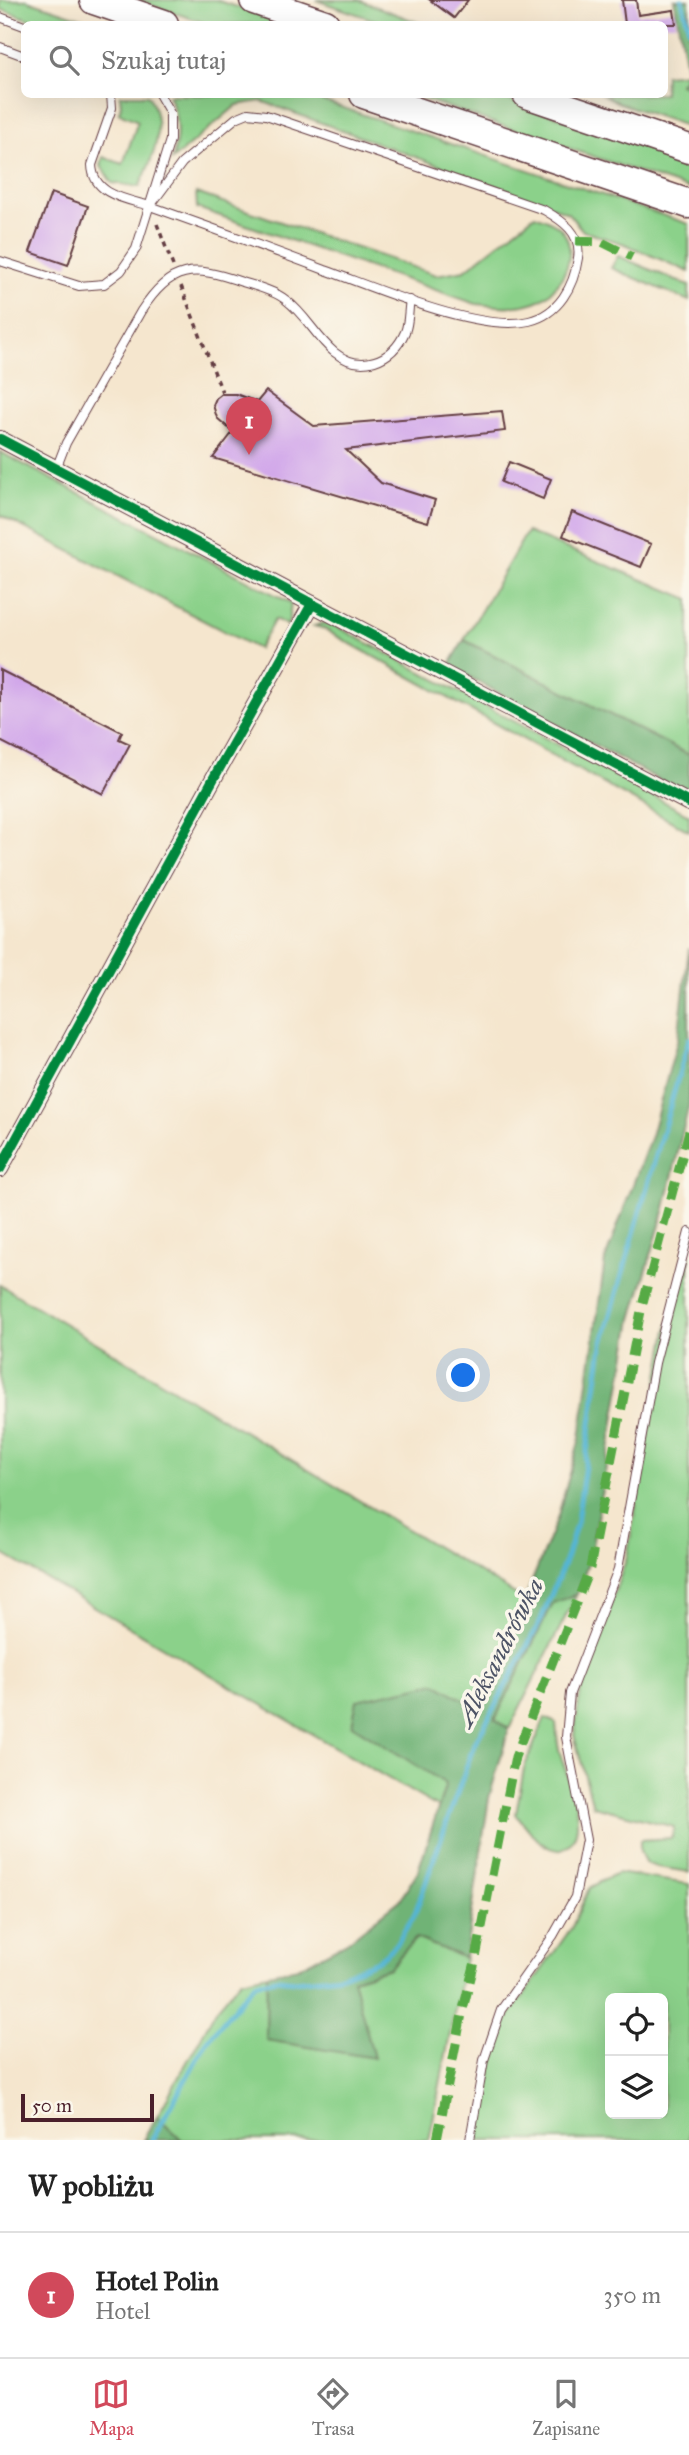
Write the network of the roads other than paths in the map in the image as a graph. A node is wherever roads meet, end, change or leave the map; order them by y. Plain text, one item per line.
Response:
1 (94, 0) edge
2 (254, 0) edge
3 (0, 17) edge
4 (155, 21) edge
5 (316, 21) edge
6 (21, 25) edge
7 (0, 47) edge
8 (21, 55) edge
9 (111, 98) edge
10 (161, 98) edge
11 (376, 98) edge
12 (538, 98) edge
13 (689, 149) edge
14 (689, 204) edge
15 (150, 206) junction
16 (0, 261) edge
17 (410, 300) junction
18 (0, 439) edge
19 (57, 468) junction
20 (312, 604) junction
21 (689, 803) edge
22 (0, 1170) edge
23 (689, 1232) edge
24 (470, 2140) edge

1 - 4 highway
2 - 5 highway
3 - 6 lane
7 - 8 lane
9 - 15 lane
10 - 15 lane
11 - 14 highway
12 - 13 highway
15 - 16 lane
15 - 17 lane
15 - 17 lane
17 - 19 lane
18 - 19 street
19 - 20 street
20 - 21 street
20 - 22 street
23 - 24 lane

